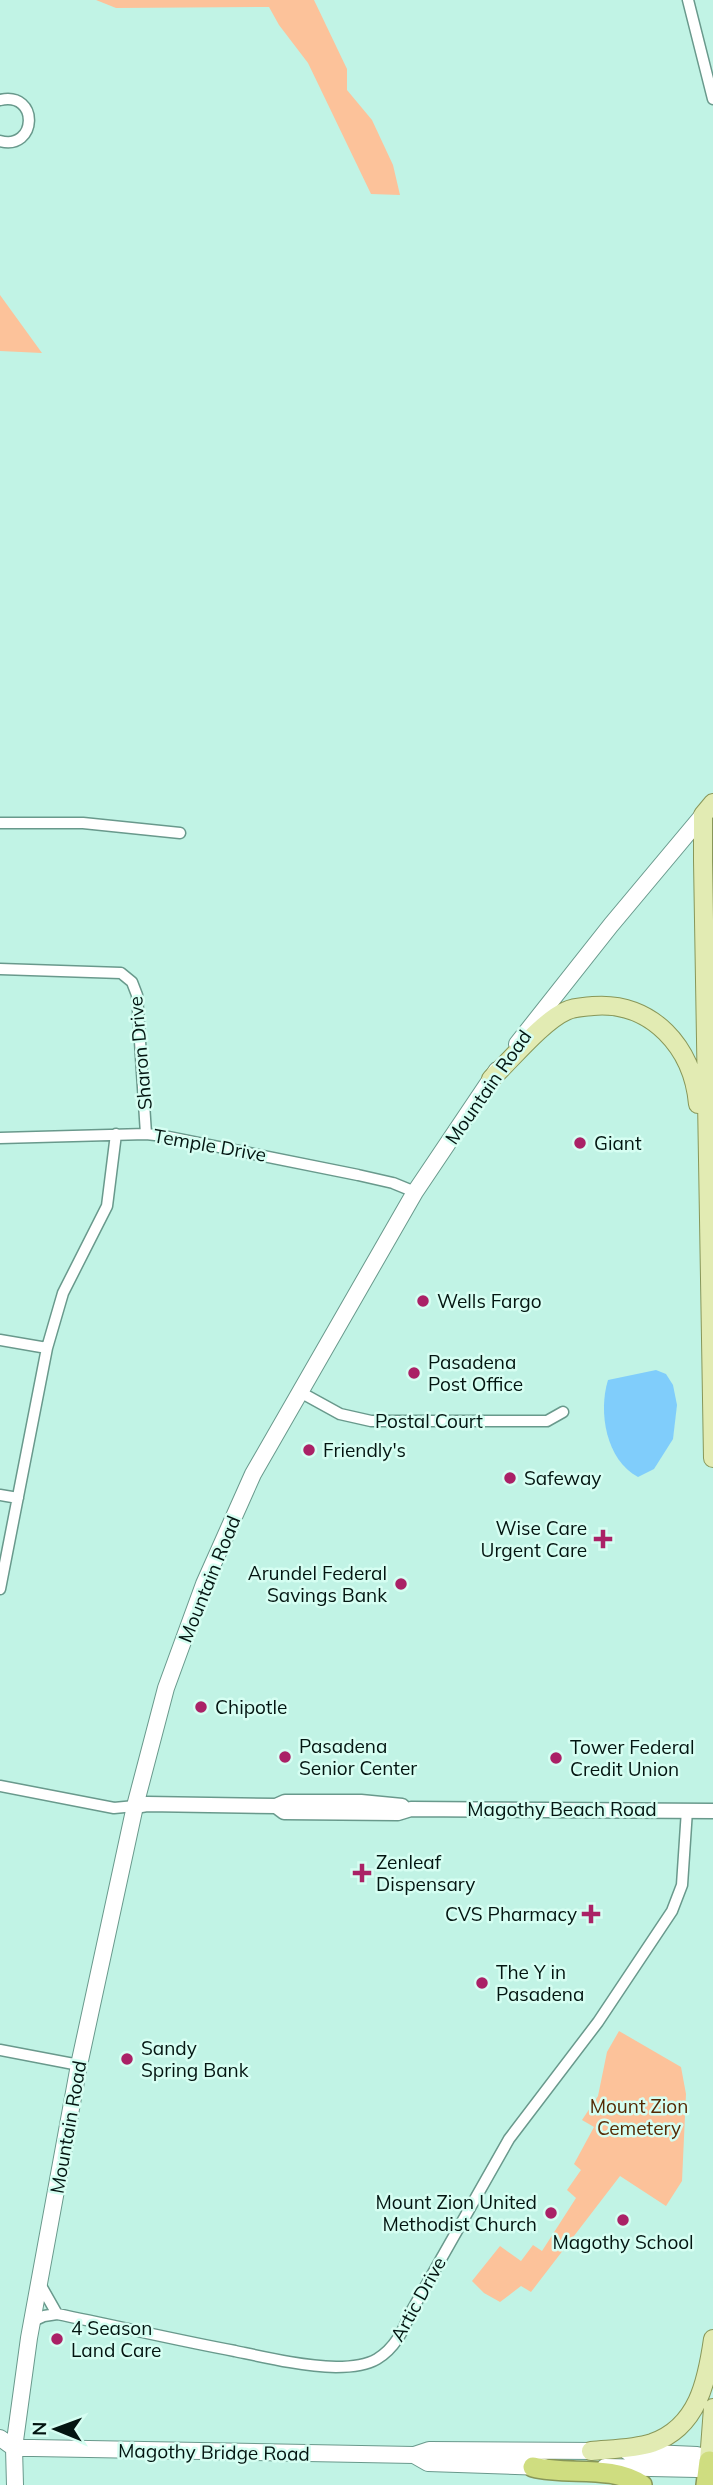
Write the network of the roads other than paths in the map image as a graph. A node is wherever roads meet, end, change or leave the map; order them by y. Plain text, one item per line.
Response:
1 (688, 0) edge
2 (713, 99) edge
3 (0, 100) edge
4 (0, 141) edge
5 (708, 809) edge
6 (0, 823) edge
7 (180, 833) dead end
8 (0, 969) edge
9 (491, 1079) junction
10 (146, 1133) junction
11 (116, 1134) junction
12 (0, 1138) edge
13 (415, 1192) junction
14 (709, 1228) junction
15 (0, 1340) edge
16 (47, 1348) junction
17 (300, 1392) junction
18 (563, 1412) dead end
19 (713, 1458) edge
20 (0, 1494) edge
21 (18, 1498) junction
22 (0, 1589) edge
23 (0, 1786) edge
24 (135, 1806) junction
25 (687, 1810) junction
26 (713, 1811) edge
27 (0, 2050) edge
28 (79, 2065) junction
29 (40, 2284) junction
30 (57, 2314) junction
31 (33, 2321) junction
32 (713, 2339) edge
33 (713, 2409) edge
34 (0, 2438) edge
35 (13, 2448) junction
36 (591, 2451) junction
37 (414, 2455) junction
38 (711, 2461) edge
39 (533, 2467) junction
40 (15, 2485) edge
41 (642, 2485) edge
42 (706, 2485) edge

1 - 2 street
3 - 4 street
5 - 9 main road, Mountain Road
5 - 14 main road
6 - 7 street
8 - 10 street, Sharon Drive
9 - 13 main road, Mountain Road
9 - 14 main road
10 - 11 street, Temple Drive
10 - 13 street, Temple Drive
11 - 12 street, Temple Drive
11 - 16 street
13 - 17 main road, Mountain Road
14 - 19 main road
15 - 16 street
16 - 21 street
17 - 18 street, Postal Court
17 - 24 main road, Mountain Road
20 - 21 street
21 - 22 street
23 - 24 street
24 - 25 street, Magothy Beach Road
24 - 28 main road, Mountain Road
25 - 26 street, Magothy Beach Road
25 - 30 street, Artic Drive
27 - 28 street
28 - 29 main road, Mountain Road
29 - 30 street
29 - 31 main road, Mountain Road
30 - 31 street, Artic Drive
31 - 35 main road, Mountain Road
32 - 36 main road
33 - 38 main road
34 - 35 main road
35 - 37 main road, Magothy Bridge Road
35 - 40 main road, Mountain Road
36 - 37 main road, Magothy Bridge Road
36 - 38 main road, Magothy Bridge Road
37 - 39 main road, Magothy Bridge Road
38 - 39 main road, Magothy Bridge Road
38 - 42 highway
39 - 41 highway

